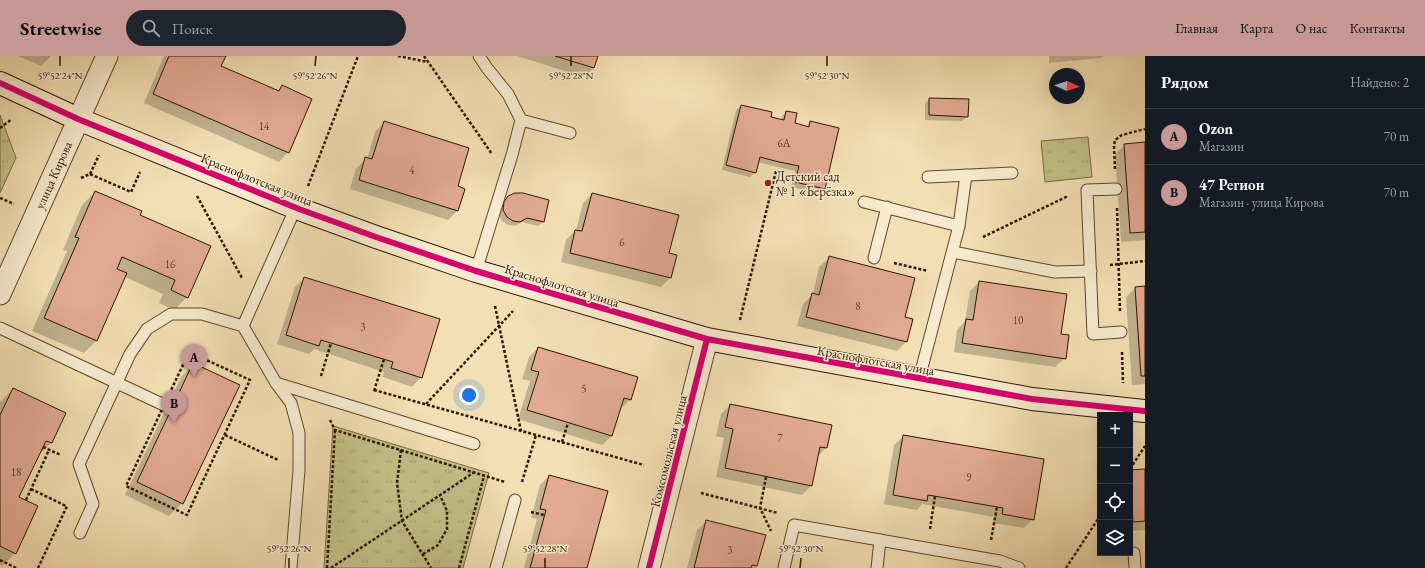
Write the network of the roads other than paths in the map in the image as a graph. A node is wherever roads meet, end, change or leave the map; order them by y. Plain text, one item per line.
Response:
1 (107, 56) edge
2 (480, 56) edge
3 (0, 83) edge
4 (78, 119) junction
5 (521, 120) junction
6 (570, 134) dead end
7 (1012, 173) dead end
8 (966, 175) junction
9 (928, 177) dead end
10 (1116, 189) road end
11 (864, 202) dead end
12 (887, 207) junction
13 (298, 208) junction
14 (959, 226) junction
15 (953, 252) junction
16 (874, 258) road end
17 (476, 271) junction
18 (1090, 271) junction
19 (0, 294) edge
20 (243, 326) junction
21 (0, 328) edge
22 (1121, 332) road end
23 (707, 339) junction
24 (919, 379) junction
25 (116, 383) junction
26 (276, 383) junction
27 (164, 405) road end
28 (1145, 411) edge
29 (474, 444) dead end
30 (515, 500) road end
31 (80, 532) dead end
32 (880, 540) junction
33 (1134, 553) dead end
34 (785, 564) edge
35 (291, 568) edge
36 (496, 568) edge
37 (649, 568) edge
38 (877, 568) edge
39 (1019, 568) edge
40 (1135, 568) edge

1 - 4 street, улица Кирова
2 - 5 lane
3 - 4 street, Краснофлотская улица
4 - 13 street, Краснофлотская улица
4 - 19 street, улица Кирова
5 - 6 lane
5 - 17 lane
7 - 8 lane
8 - 9 lane
8 - 14 lane
10 - 18 lane
11 - 12 lane
12 - 14 lane
12 - 16 lane
13 - 17 street, Краснофлотская улица
13 - 20 lane
14 - 15 lane
15 - 18 lane
15 - 24 lane
17 - 23 street, Краснофлотская улица
18 - 22 lane
20 - 25 lane
20 - 26 lane
21 - 25 lane
23 - 24 street, Краснофлотская улица
23 - 37 street, Комсомольская улица
24 - 28 street, Краснофлотская улица
25 - 27 lane
25 - 31 lane
26 - 29 lane
26 - 35 lane
30 - 36 lane
32 - 34 lane
32 - 38 lane
32 - 39 lane
33 - 40 lane

